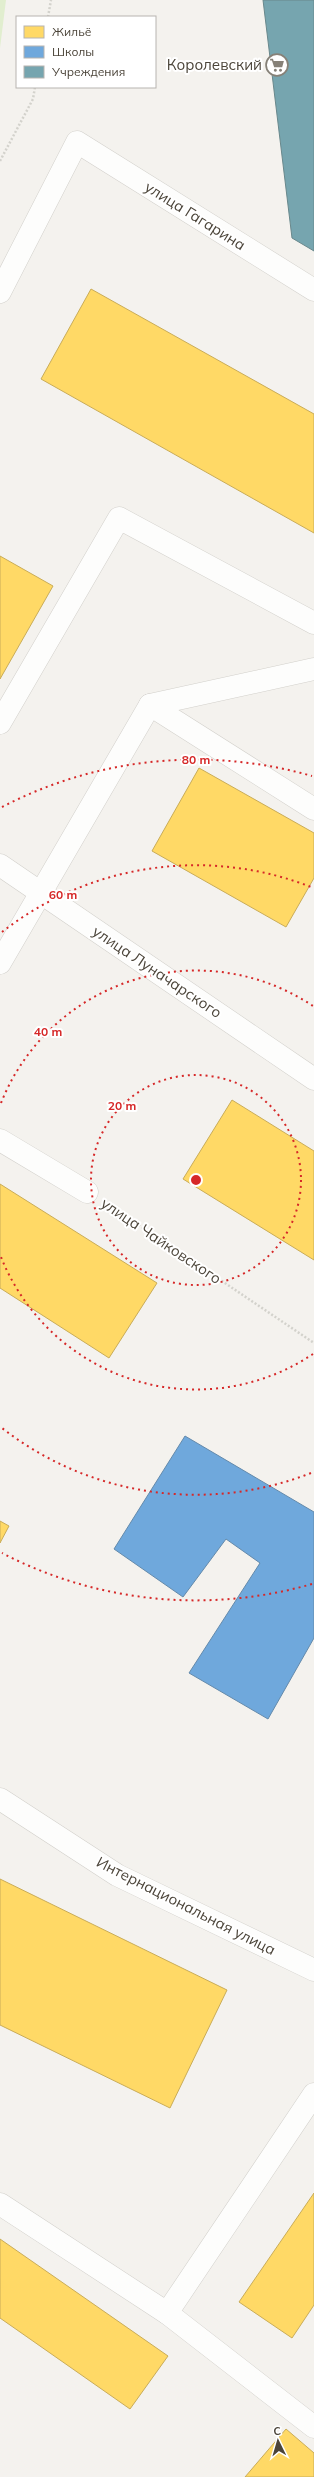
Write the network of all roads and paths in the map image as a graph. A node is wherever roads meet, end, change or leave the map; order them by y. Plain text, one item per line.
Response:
1 (51, 0) edge
2 (48, 16) edge
3 (35, 88) edge
4 (0, 161) edge
5 (314, 290) edge
6 (0, 292) edge
7 (314, 623) edge
8 (314, 669) edge
9 (150, 706) junction
10 (0, 723) edge
11 (314, 809) edge
12 (0, 865) edge
13 (41, 892) junction
14 (0, 963) edge
15 (314, 1079) edge
16 (0, 1140) edge
17 (87, 1192) joint
18 (314, 1343) edge
19 (0, 1799) edge
20 (314, 1970) edge
21 (314, 2094) edge
22 (0, 2204) edge
23 (167, 2313) junction
24 (314, 2427) edge

1 - 2 path
3 - 4 path
5 - 6 street, улица Гагарина
7 - 10 street
8 - 9 street
9 - 11 street
9 - 13 street
12 - 13 street, улица Луначарского
13 - 14 street
13 - 15 street, улица Луначарского
16 - 17 street
17 - 18 path, улица Чайковского
19 - 20 street, Интернациональная улица
21 - 23 street
22 - 23 street
23 - 24 street

